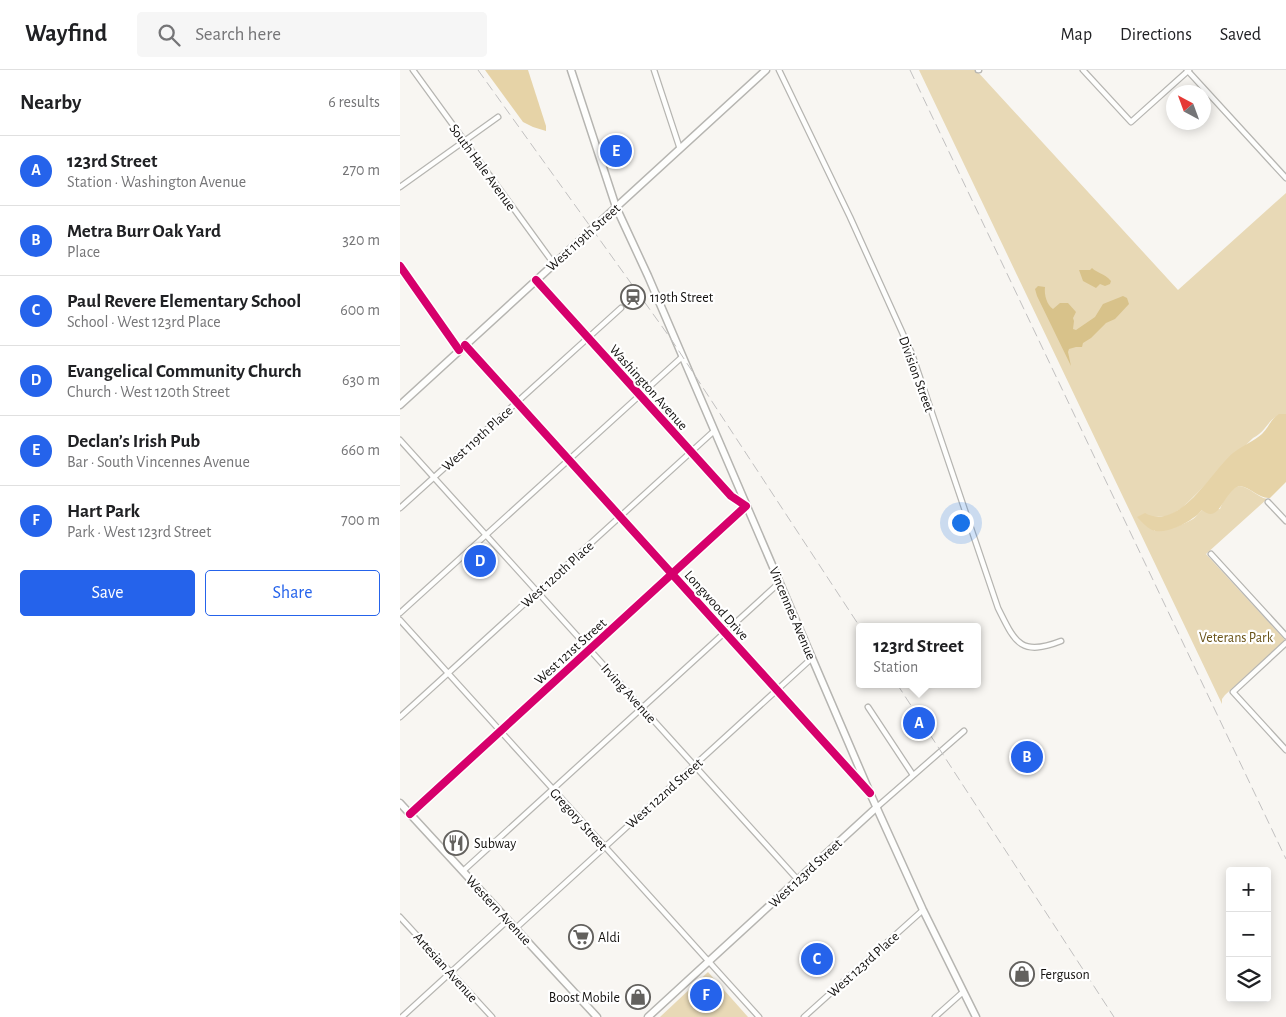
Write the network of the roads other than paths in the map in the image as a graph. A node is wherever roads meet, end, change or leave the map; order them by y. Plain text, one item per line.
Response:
1 (413, 70) edge
2 (571, 70) edge
3 (654, 70) edge
4 (766, 70) edge
5 (779, 70) edge
6 (1083, 70) edge
7 (1188, 70) edge
8 (498, 116) dead end
9 (464, 141) junction
10 (680, 149) junction
11 (1286, 178) edge
12 (400, 186) edge
13 (616, 207) junction
14 (554, 264) junction
15 (400, 266) edge
16 (536, 280) junction
17 (620, 308) dead end
18 (587, 337) junction
19 (465, 345) junction
20 (459, 350) junction
21 (682, 357) junction
22 (640, 395) junction
23 (517, 402) junction
24 (400, 405) edge
25 (714, 431) junction
26 (400, 440) edge
27 (690, 452) junction
28 (569, 460) junction
29 (434, 477) junction
30 (1268, 502) dead end
31 (746, 506) junction
32 (400, 508) edge
33 (620, 516) junction
34 (1286, 521) edge
35 (486, 535) junction
36 (1211, 554) dead end
37 (672, 574) junction
38 (779, 584) junction
39 (537, 592) junction
40 (400, 613) edge
41 (400, 620) edge
42 (725, 633) junction
43 (1286, 636) edge
44 (1061, 642) dead end
45 (1286, 643) edge
46 (590, 650) junction
47 (812, 658) junction
48 (448, 673) junction
49 (777, 690) junction
50 (868, 707) dead end
51 (642, 708) junction
52 (400, 717) edge
53 (500, 731) junction
54 (964, 731) dead end
55 (1286, 750) edge
56 (694, 766) junction
57 (913, 774) junction
58 (553, 790) junction
59 (870, 793) junction
60 (401, 807) edge
61 (877, 807) junction
62 (410, 814) junction
63 (605, 847) junction
64 (463, 871) junction
65 (798, 880) junction
66 (923, 910) junction
67 (400, 917) edge
68 (508, 920) junction
69 (516, 928) junction
70 (708, 962) junction
71 (451, 973) junction
72 (963, 992) junction
73 (402, 1017) edge
74 (492, 1017) edge
75 (597, 1017) edge
76 (648, 1017) edge
77 (759, 1017) edge
78 (804, 1017) edge
79 (935, 1017) edge
80 (976, 1017) edge

1 - 9 street, South Hale Avenue
2 - 13 main road, Vincennes Avenue
3 - 10 street
4 - 10 main road, West 119th Street
5 - 44 street, Division Street
6 - 7 street
7 - 11 street
8 - 9 street
9 - 12 street
9 - 14 street, South Hale Avenue
10 - 13 main road, West 119th Street
13 - 14 main road, West 119th Street
13 - 21 main road, Vincennes Avenue
14 - 16 main road, West 119th Street
15 - 20 main road
16 - 18 street, Washington Avenue
16 - 19 main road, West 119th Street
17 - 18 street, West 119th Place
18 - 22 street, Washington Avenue
18 - 23 street, West 119th Place
19 - 20 main road, West 119th Street
19 - 23 street, Longwood Drive
20 - 24 main road, West 119th Street
21 - 22 street
21 - 25 main road, Vincennes Avenue
22 - 27 street, Washington Avenue
22 - 28 street
23 - 28 street, Longwood Drive
23 - 29 street, West 119th Place
25 - 27 street, West 120th Place
25 - 31 main road, Vincennes Avenue
26 - 29 street, Irving Avenue
27 - 31 street, Washington Avenue
27 - 33 street, West 120th Place
28 - 33 street, Longwood Drive
28 - 35 street
29 - 32 street, West 119th Place
29 - 35 street, Irving Avenue
30 - 34 street
31 - 37 street, West 121st Street
31 - 38 main road, Vincennes Avenue
33 - 37 street, Longwood Drive
33 - 39 street, West 120th Place
35 - 39 street, Irving Avenue
35 - 40 street
36 - 43 street
37 - 42 street, Longwood Drive
37 - 46 street, West 121st Street
38 - 42 street
38 - 47 main road, Vincennes Avenue
39 - 46 street, Irving Avenue
39 - 48 street, West 120th Place
41 - 48 street, Gregory Street
42 - 49 street, Longwood Drive
42 - 51 street
45 - 55 street
46 - 51 street, Irving Avenue
46 - 53 street, West 121st Street
47 - 49 street, West 122nd Street
47 - 59 main road, Vincennes Avenue
48 - 52 street, West 120th Place
48 - 53 street, Gregory Street
49 - 56 street, West 122nd Street
49 - 59 street, Longwood Drive
50 - 57 street
51 - 56 street, Irving Avenue
51 - 58 street
53 - 58 street, Gregory Street
53 - 62 street, West 121st Street
54 - 57 street, West 123rd Street
56 - 63 street, West 122nd Street
56 - 65 street, Irving Avenue
57 - 61 street, West 123rd Street
58 - 63 street, Gregory Street
58 - 64 street
59 - 61 main road, Vincennes Avenue
60 - 62 main road, Western Avenue
61 - 65 main road, West 123rd Street
61 - 66 main road, Vincennes Avenue
62 - 64 main road, Western Avenue
63 - 69 street, West 122nd Street
63 - 70 street, Gregory Street
64 - 68 main road, Western Avenue
65 - 70 main road, West 123rd Street
66 - 72 main road, Vincennes Avenue
66 - 78 street, West 123rd Place
67 - 71 street, Artesian Avenue
68 - 69 main road, Western Avenue
68 - 71 street
69 - 75 main road, Western Avenue
70 - 76 main road, West 123rd Street
70 - 77 street, Gregory Street
71 - 73 street
71 - 74 street, Artesian Avenue
72 - 79 street
72 - 80 main road, Vincennes Avenue

